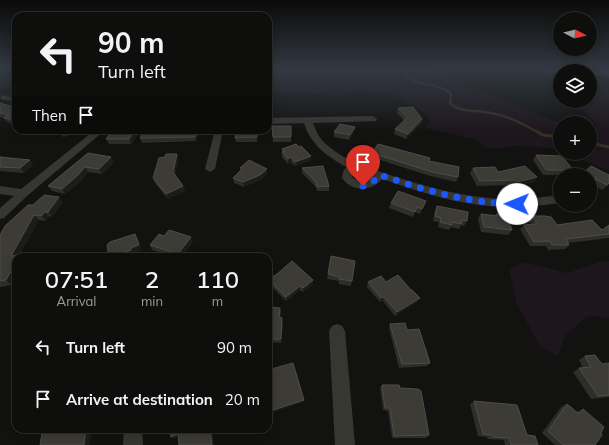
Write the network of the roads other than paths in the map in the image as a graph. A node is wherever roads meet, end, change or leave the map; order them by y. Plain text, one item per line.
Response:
1 (4, 97) dead end
2 (12, 99) edge
3 (373, 119) dead end
4 (308, 120) junction
5 (272, 121) edge
6 (96, 134) edge
7 (218, 134) edge
8 (353, 165) junction
9 (210, 170) dead end
10 (380, 175) junction
11 (0, 190) edge
12 (23, 193) junction
13 (553, 201) edge
14 (0, 214) edge
15 (338, 331) dead end
16 (133, 433) edge
17 (133, 445) edge
18 (345, 445) edge

1 - 2 street
3 - 4 street
4 - 5 street
4 - 8 street
6 - 12 street
7 - 9 street
8 - 10 street
8 - 10 street
10 - 13 street
11 - 12 street
12 - 14 street
15 - 18 street
16 - 17 street

